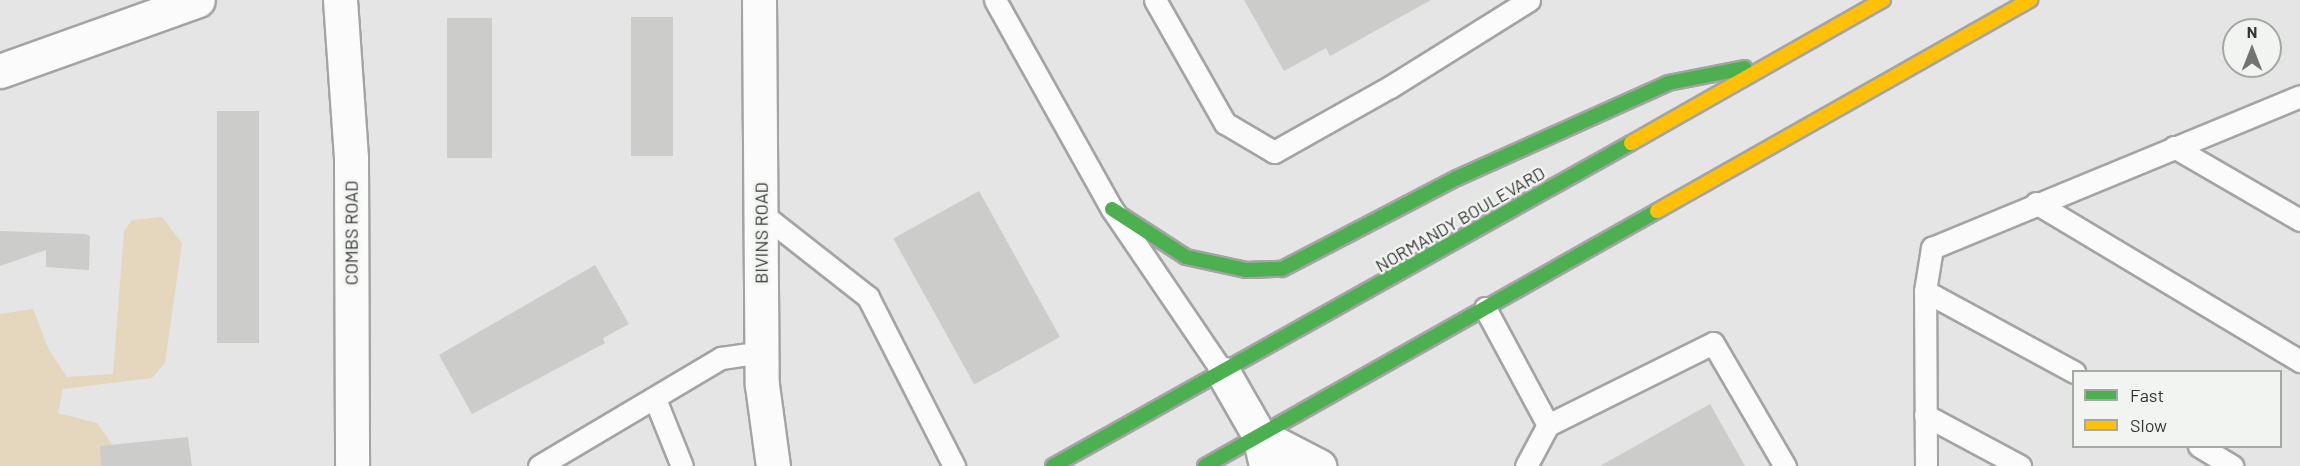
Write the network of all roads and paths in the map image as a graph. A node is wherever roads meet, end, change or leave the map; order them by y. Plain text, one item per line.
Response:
1 (198, 0) edge
2 (340, 0) edge
3 (759, 0) edge
4 (995, 0) edge
5 (1155, 0) edge
6 (1882, 0) edge
7 (2031, 0) edge
8 (1519, 3) edge
9 (1770, 64) junction
10 (2, 66) edge
11 (2300, 96) edge
12 (2174, 147) junction
13 (2036, 203) junction
14 (1112, 209) junction
15 (761, 213) junction
16 (2300, 220) edge
17 (1925, 291) junction
18 (1485, 308) junction
19 (762, 352) junction
20 (2300, 361) edge
21 (2072, 371) edge
22 (1224, 374) junction
23 (655, 399) junction
24 (1925, 415) junction
25 (1548, 425) junction
26 (2201, 448) edge
27 (1262, 451) edge
28 (352, 466) edge
29 (539, 466) edge
30 (682, 466) edge
31 (773, 466) edge
32 (954, 466) edge
33 (1053, 466) edge
34 (1205, 466) edge
35 (1319, 466) edge
36 (1526, 466) edge
37 (1785, 466) edge
38 (1926, 466) edge
39 (2020, 466) edge
40 (2232, 466) edge

1 - 10 street
2 - 28 street, COMBS ROAD
3 - 15 street, BIVINS ROAD
4 - 14 lane
5 - 8 lane
6 - 9 main road, NORMANDY BOULEVARD
7 - 18 main road
9 - 14 main road
9 - 22 main road, NORMANDY BOULEVARD
11 - 12 lane
12 - 13 lane
12 - 16 lane
13 - 17 lane
13 - 20 lane
14 - 22 lane
15 - 19 street, BIVINS ROAD
15 - 32 lane
17 - 21 lane
17 - 24 lane
18 - 25 lane
18 - 27 main road
19 - 23 lane
19 - 31 street, BIVINS ROAD
22 - 27 street
22 - 33 main road, NORMANDY BOULEVARD
23 - 29 lane
23 - 30 lane
24 - 38 lane
24 - 39 lane
25 - 36 lane
25 - 37 lane
26 - 40 lane
27 - 34 main road
27 - 35 street

